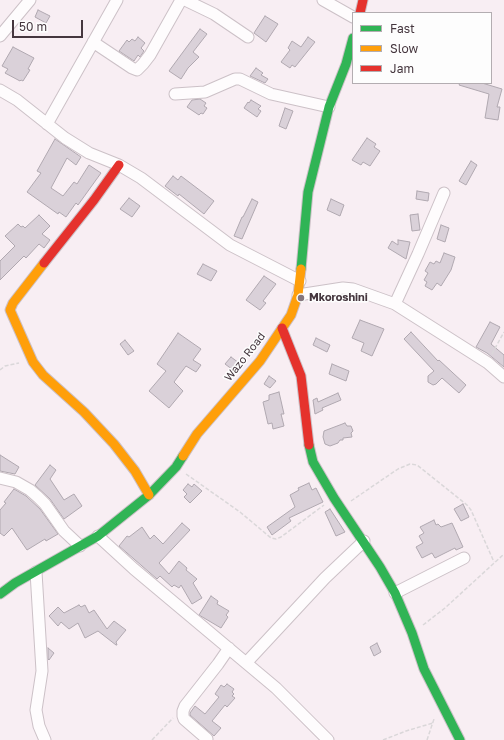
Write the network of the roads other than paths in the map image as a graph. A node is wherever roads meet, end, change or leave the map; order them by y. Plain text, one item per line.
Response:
1 (30, 0) edge
2 (117, 0) edge
3 (181, 0) edge
4 (185, 0) edge
5 (323, 0) edge
6 (363, 0) edge
7 (360, 12) edge
8 (352, 17) edge
9 (0, 36) edge
10 (248, 37) dead end
11 (93, 42) junction
12 (352, 42) edge
13 (0, 90) edge
14 (175, 94) dead end
15 (329, 107) junction
16 (47, 124) junction
17 (119, 165) junction
18 (444, 193) dead end
19 (300, 281) junction
20 (298, 295) junction
21 (395, 304) junction
22 (282, 328) junction
23 (504, 376) edge
24 (0, 478) edge
25 (149, 496) junction
26 (98, 536) junction
27 (364, 541) junction
28 (80, 546) junction
29 (464, 558) dead end
30 (36, 572) junction
31 (0, 594) edge
32 (395, 594) junction
33 (229, 648) junction
34 (246, 662) junction
35 (207, 738) dead end
36 (45, 740) edge
37 (328, 740) edge
38 (460, 740) edge

1 - 9 street
2 - 11 street
3 - 11 street
4 - 10 street
5 - 8 street
6 - 7 street
11 - 16 street
12 - 15 street, Wazo Road
13 - 16 street
14 - 15 street
15 - 19 street, Wazo Road
16 - 17 street
17 - 19 street
17 - 25 street
18 - 21 street
19 - 20 street, Wazo Road
20 - 21 street
20 - 22 street, Wazo Road
21 - 23 street
22 - 25 street, Wazo Road
22 - 27 street
24 - 28 street
25 - 26 street, Wazo Road
26 - 28 street, Wazo Road
26 - 33 street
27 - 32 street
27 - 34 street
28 - 30 street, Wazo Road
29 - 32 street
30 - 31 street, Wazo Road
30 - 36 street
32 - 38 street
33 - 34 street
33 - 35 street
34 - 37 street

